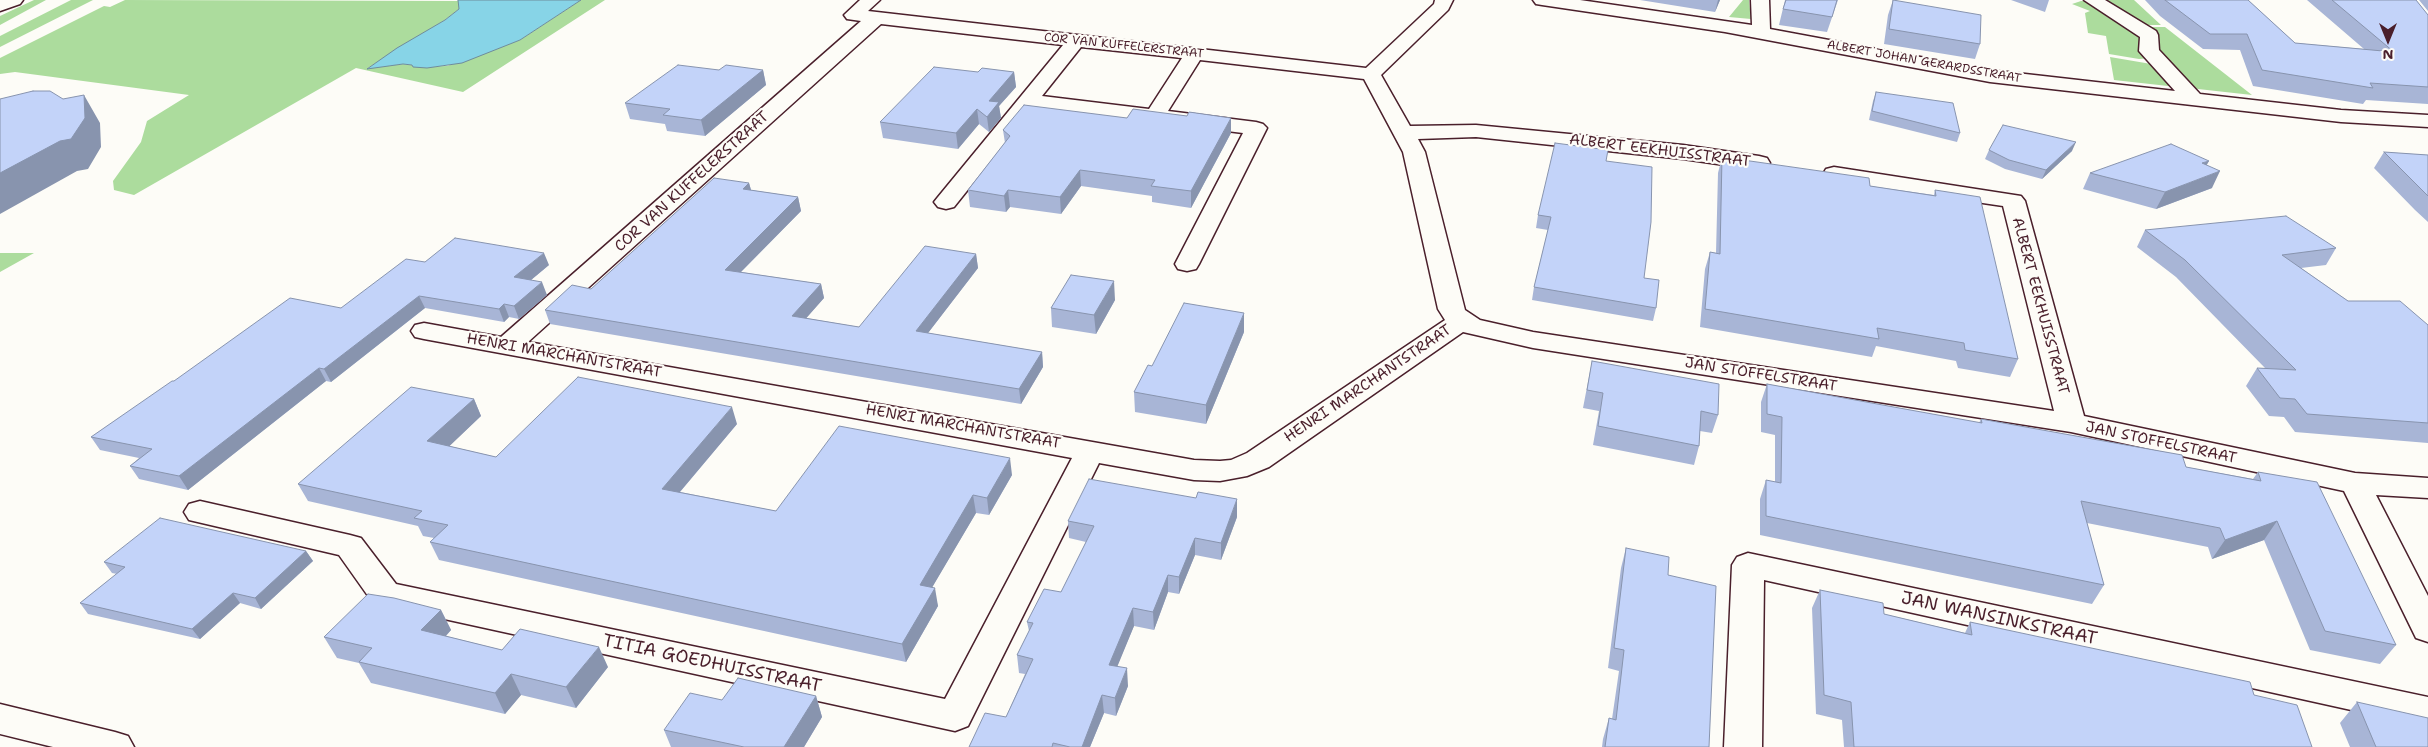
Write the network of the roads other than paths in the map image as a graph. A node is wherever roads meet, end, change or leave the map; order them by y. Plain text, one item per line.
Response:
1 (14, 0) edge
2 (1444, 0) edge
3 (1542, 0) edge
4 (1760, 0) edge
5 (2093, 0) edge
6 (0, 6) edge
7 (874, 9) edge
8 (1761, 32) junction
9 (1076, 41) junction
10 (1194, 54) junction
11 (1371, 74) junction
12 (2194, 99) junction
13 (1028, 100) junction
14 (1155, 116) junction
15 (2428, 121) edge
16 (1404, 133) junction
17 (1780, 166) edge
18 (1809, 171) edge
19 (946, 202) dead end
20 (1187, 264) dead end
21 (1461, 321) junction
22 (424, 331) dead end
23 (508, 346) junction
24 (2071, 423) junction
25 (1091, 450) junction
26 (2355, 483) junction
27 (2428, 488) edge
28 (200, 512) dead end
29 (2428, 629) edge
30 (2428, 712) edge
31 (0, 719) edge
32 (115, 747) edge
33 (1743, 747) edge

1 - 6 street
2 - 11 street
3 - 8 street, ALBERT JOHAN GERARDSSTRAAT
4 - 8 street
5 - 12 street
7 - 9 street, COR VAN KUFFELERSTRAAT
7 - 23 street, COR VAN KUFFELERSTRAAT
8 - 12 street, ALBERT JOHAN GERARDSSTRAAT
9 - 10 street, COR VAN KUFFELERSTRAAT
9 - 13 street
10 - 11 street, COR VAN KUFFELERSTRAAT
10 - 14 street
11 - 16 street
12 - 15 street, ALBERT JOHAN GERARDSSTRAAT
13 - 14 street
13 - 19 street
14 - 20 street
16 - 17 street, ALBERT EEKHUISSTRAAT
16 - 21 street
18 - 24 street, ALBERT EEKHUISSTRAAT
21 - 24 street, JAN STOFFELSTRAAT
21 - 25 street, HENRI MARCHANTSTRAAT
22 - 23 street, HENRI MARCHANTSTRAAT
23 - 25 street, HENRI MARCHANTSTRAAT
24 - 26 street, JAN STOFFELSTRAAT
25 - 28 street, TITIA GOEDHUISSTRAAT
26 - 27 street, JAN STOFFELSTRAAT
26 - 29 street
30 - 33 street, JAN WANSINKSTRAAT
31 - 32 street

